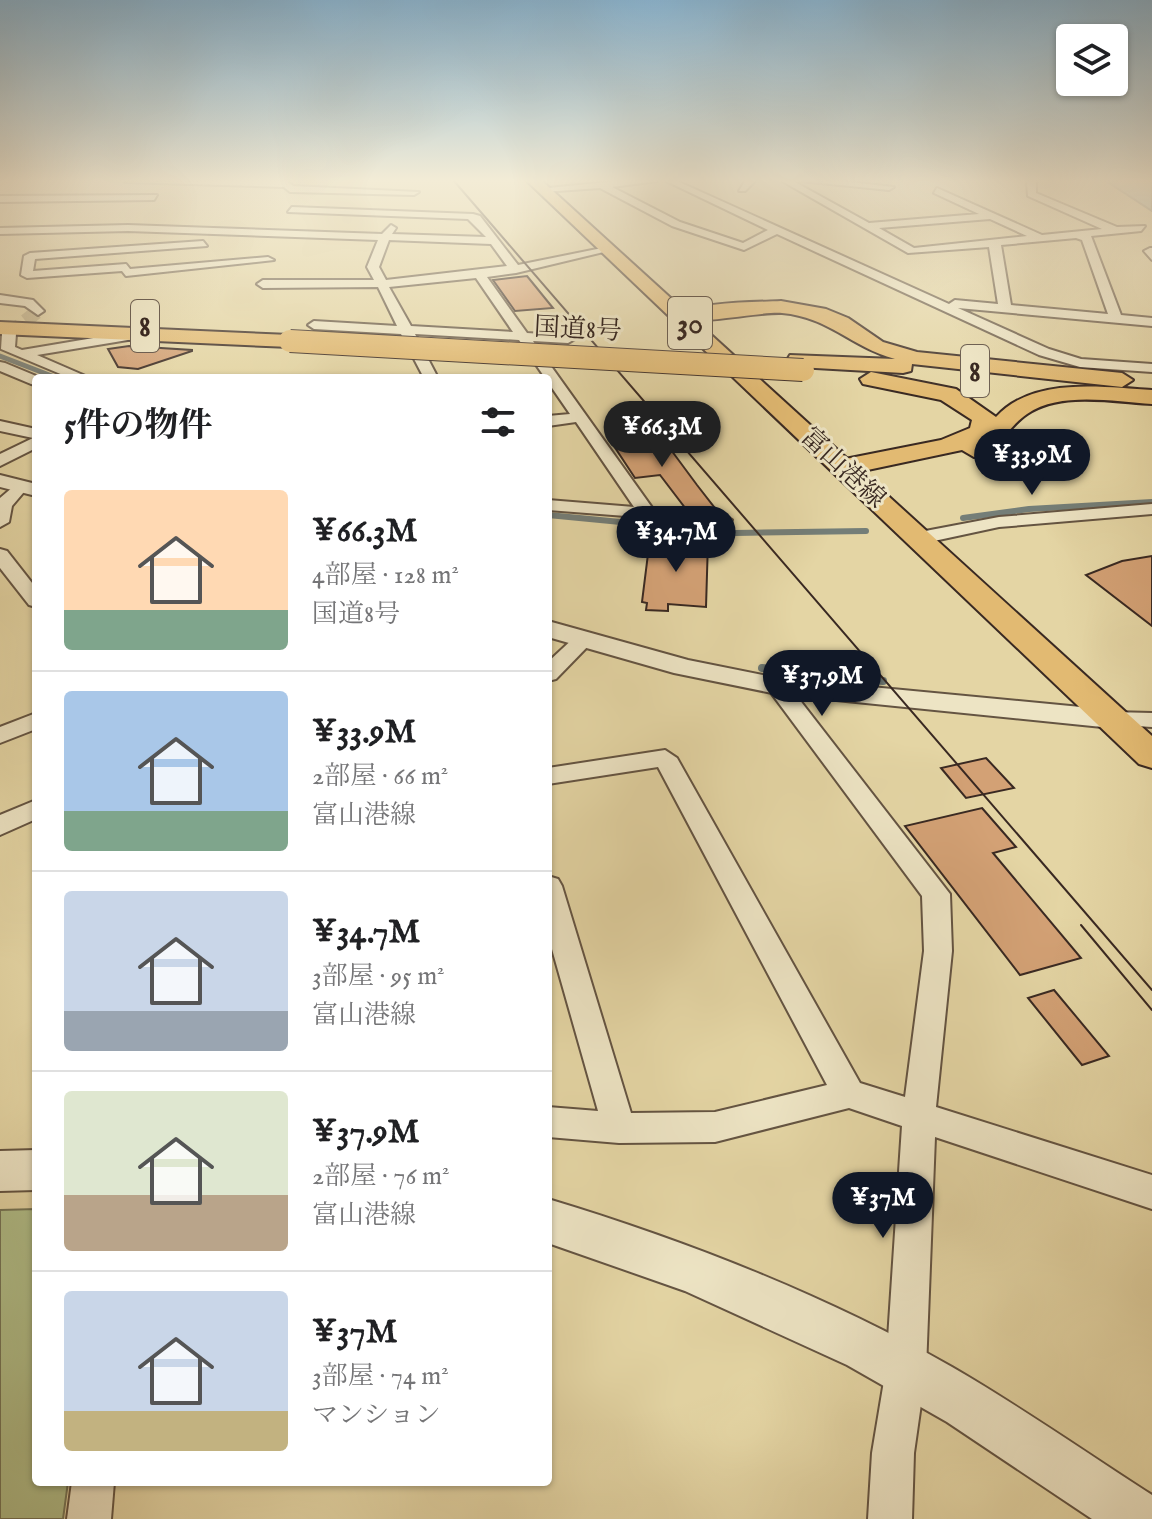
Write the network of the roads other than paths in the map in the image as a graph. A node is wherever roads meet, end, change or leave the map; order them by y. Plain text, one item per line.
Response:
1 (86, 252) edge
2 (126, 252) edge
3 (266, 252) edge
4 (378, 252) edge
5 (502, 252) edge
6 (592, 252) edge
7 (612, 252) edge
8 (815, 252) edge
9 (998, 252) edge
10 (1092, 252) edge
11 (126, 270) junction
12 (516, 270) junction
13 (479, 274) junction
14 (382, 282) junction
15 (263, 284) dead end
16 (126, 286) dead end
17 (0, 299) edge
18 (933, 301) junction
19 (1005, 309) junction
20 (38, 311) dead end
21 (683, 317) junction
22 (1116, 320) junction
23 (1152, 322) edge
24 (314, 325) dead end
25 (407, 330) junction
26 (141, 334) junction
27 (290, 336) junction
28 (8, 337) edge
29 (526, 337) junction
30 (568, 339) dead end
31 (316, 349) dead end
32 (419, 354) junction
33 (544, 363) junction
34 (799, 364) junction
35 (0, 366) edge
36 (603, 368) dead end
37 (1151, 373) edge
38 (18, 374) junction
39 (76, 374) edge
40 (429, 374) edge
41 (552, 374) edge
42 (552, 375) edge
43 (0, 379) edge
44 (32, 379) edge
45 (1122, 380) junction
46 (1152, 394) edge
47 (581, 417) junction
48 (552, 421) edge
49 (0, 426) edge
50 (32, 433) edge
51 (32, 444) edge
52 (0, 461) edge
53 (844, 467) junction
54 (13, 486) edge
55 (552, 505) edge
56 (1152, 509) edge
57 (647, 513) junction
58 (723, 520) dead end
59 (0, 522) edge
60 (920, 538) junction
61 (0, 555) edge
62 (8, 578) edge
63 (32, 598) edge
64 (552, 630) edge
65 (584, 639) junction
66 (552, 670) edge
67 (777, 686) junction
68 (1112, 719) junction
69 (1152, 720) edge
70 (32, 722) edge
71 (0, 736) edge
72 (1152, 756) edge
73 (552, 775) edge
74 (32, 811) edge
75 (0, 826) edge
76 (552, 900) edge
77 (849, 1094) junction
78 (919, 1114) junction
79 (552, 1122) edge
80 (619, 1128) junction
81 (32, 1170) edge
82 (0, 1171) edge
83 (1152, 1192) edge
84 (552, 1222) edge
85 (906, 1369) junction
86 (93, 1486) edge
87 (89, 1519) edge
88 (890, 1519) edge
89 (1140, 1519) edge

1 - 11 street
2 - 11 street
3 - 11 street
4 - 14 street
5 - 12 street
6 - 12 street
7 - 21 main road, 富山港線 / 30
8 - 18 street
9 - 19 street
10 - 22 street
11 - 16 street
12 - 13 street
13 - 14 street
13 - 29 street
14 - 15 street
14 - 25 street
17 - 20 street
18 - 19 street
18 - 37 street
19 - 22 street
21 - 34 highway
21 - 45 highway
21 - 53 main road, 富山港線 / 30
22 - 23 street
24 - 25 street
25 - 29 street
25 - 32 street
26 - 27 highway, 国道8号 / 8
26 - 28 street
26 - 28 highway, 国道8号 / 8
27 - 28 highway, 国道8号 / 8
27 - 34 highway, 国道8号 / 8, bridge
28 - 39 street
29 - 30 street
29 - 33 street
31 - 32 street
32 - 33 street
32 - 40 street
33 - 36 street
33 - 41 street
34 - 45 highway, 8
34 - 46 highway, 8
34 - 53 highway
35 - 38 street
37 - 45 highway, 8
38 - 43 street
38 - 44 street
42 - 47 street
46 - 53 highway
47 - 48 street
47 - 57 street
49 - 50 street
51 - 52 street
53 - 60 main road, 富山港線 / 30
54 - 59 street
55 - 57 street
56 - 60 street
57 - 58 street
60 - 68 main road, 富山港線 / 30
61 - 62 street
62 - 63 street
64 - 65 street
65 - 66 street
65 - 67 street
67 - 68 street
67 - 78 street
68 - 69 street
68 - 72 main road, 富山港線 / 30
70 - 71 street
73 - 77 street
74 - 75 street
76 - 80 street
77 - 78 street
77 - 80 street
78 - 83 street
78 - 85 street
79 - 80 street
81 - 82 street
84 - 85 street
85 - 88 street
85 - 89 street
86 - 87 street

